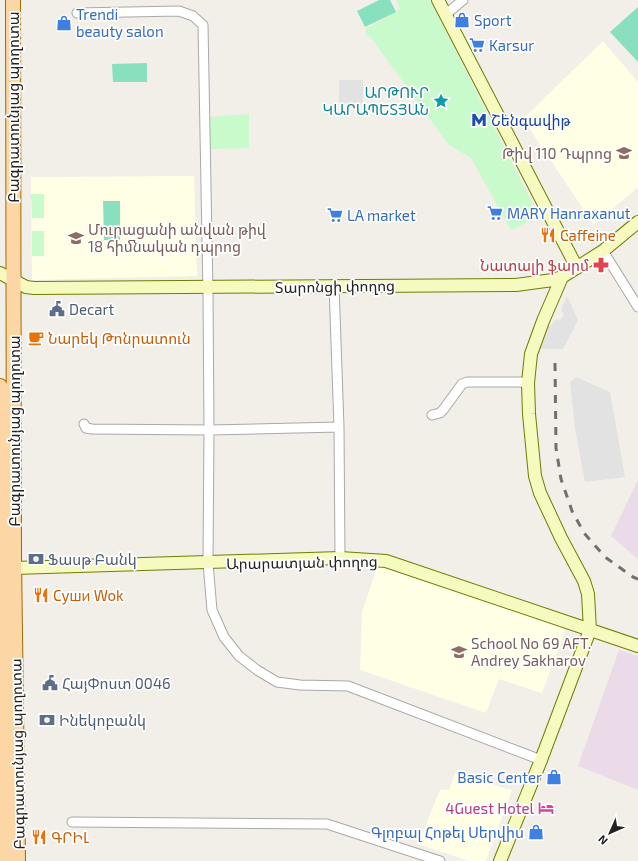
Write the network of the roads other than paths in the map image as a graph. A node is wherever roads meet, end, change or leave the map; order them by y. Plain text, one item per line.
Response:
1 (13, 0) edge
2 (438, 0) edge
3 (463, 0) edge
4 (77, 13) dead end
5 (445, 15) junction
6 (638, 222) edge
7 (604, 251) junction
8 (577, 268) junction
9 (0, 273) edge
10 (562, 277) junction
11 (14, 282) junction
12 (334, 285) junction
13 (208, 288) junction
14 (638, 307) edge
15 (528, 384) junction
16 (0, 386) edge
17 (432, 415) dead end
18 (84, 424) dead end
19 (339, 428) junction
20 (209, 430) junction
21 (340, 558) junction
22 (208, 563) junction
23 (5, 568) edge
24 (590, 630) junction
25 (638, 646) edge
26 (541, 760) junction
27 (72, 822) dead end
28 (4, 861) edge
29 (18, 861) edge
30 (440, 861) edge
31 (500, 861) edge

1 - 11 main road, Բագրատունյաց պողոտա
2 - 5 street
3 - 5 street
4 - 13 street
5 - 8 street
6 - 7 street, Տարոնցի փողոց
7 - 8 street, Տարոնցի փողոց
7 - 14 street
8 - 10 street, Տարոնցի փողոց
9 - 11 street, Տարոնցի փողոց
10 - 12 street, Տարոնցի փողոց
10 - 15 street
11 - 13 street, Տարոնցի փողոց
11 - 23 main road, Բագրատունյաց պողոտա
12 - 13 street, Տարոնցի փողոց
12 - 19 street
13 - 20 street
15 - 17 street
15 - 24 street
16 - 23 main road, Բագրատունյաց պողոտա
18 - 20 street
19 - 20 street
19 - 21 street
20 - 22 street
21 - 22 street, Արարատյան փողոց
21 - 24 street, Արարատյան փողոց
22 - 23 street, Արարատյան փողոց
22 - 26 street
23 - 28 main road, Բագրատունյաց պողոտա
23 - 29 main road, Բագրատունյաց պողոտա
24 - 25 street, Արարատյան փողոց
24 - 26 street
26 - 31 street
27 - 30 street

